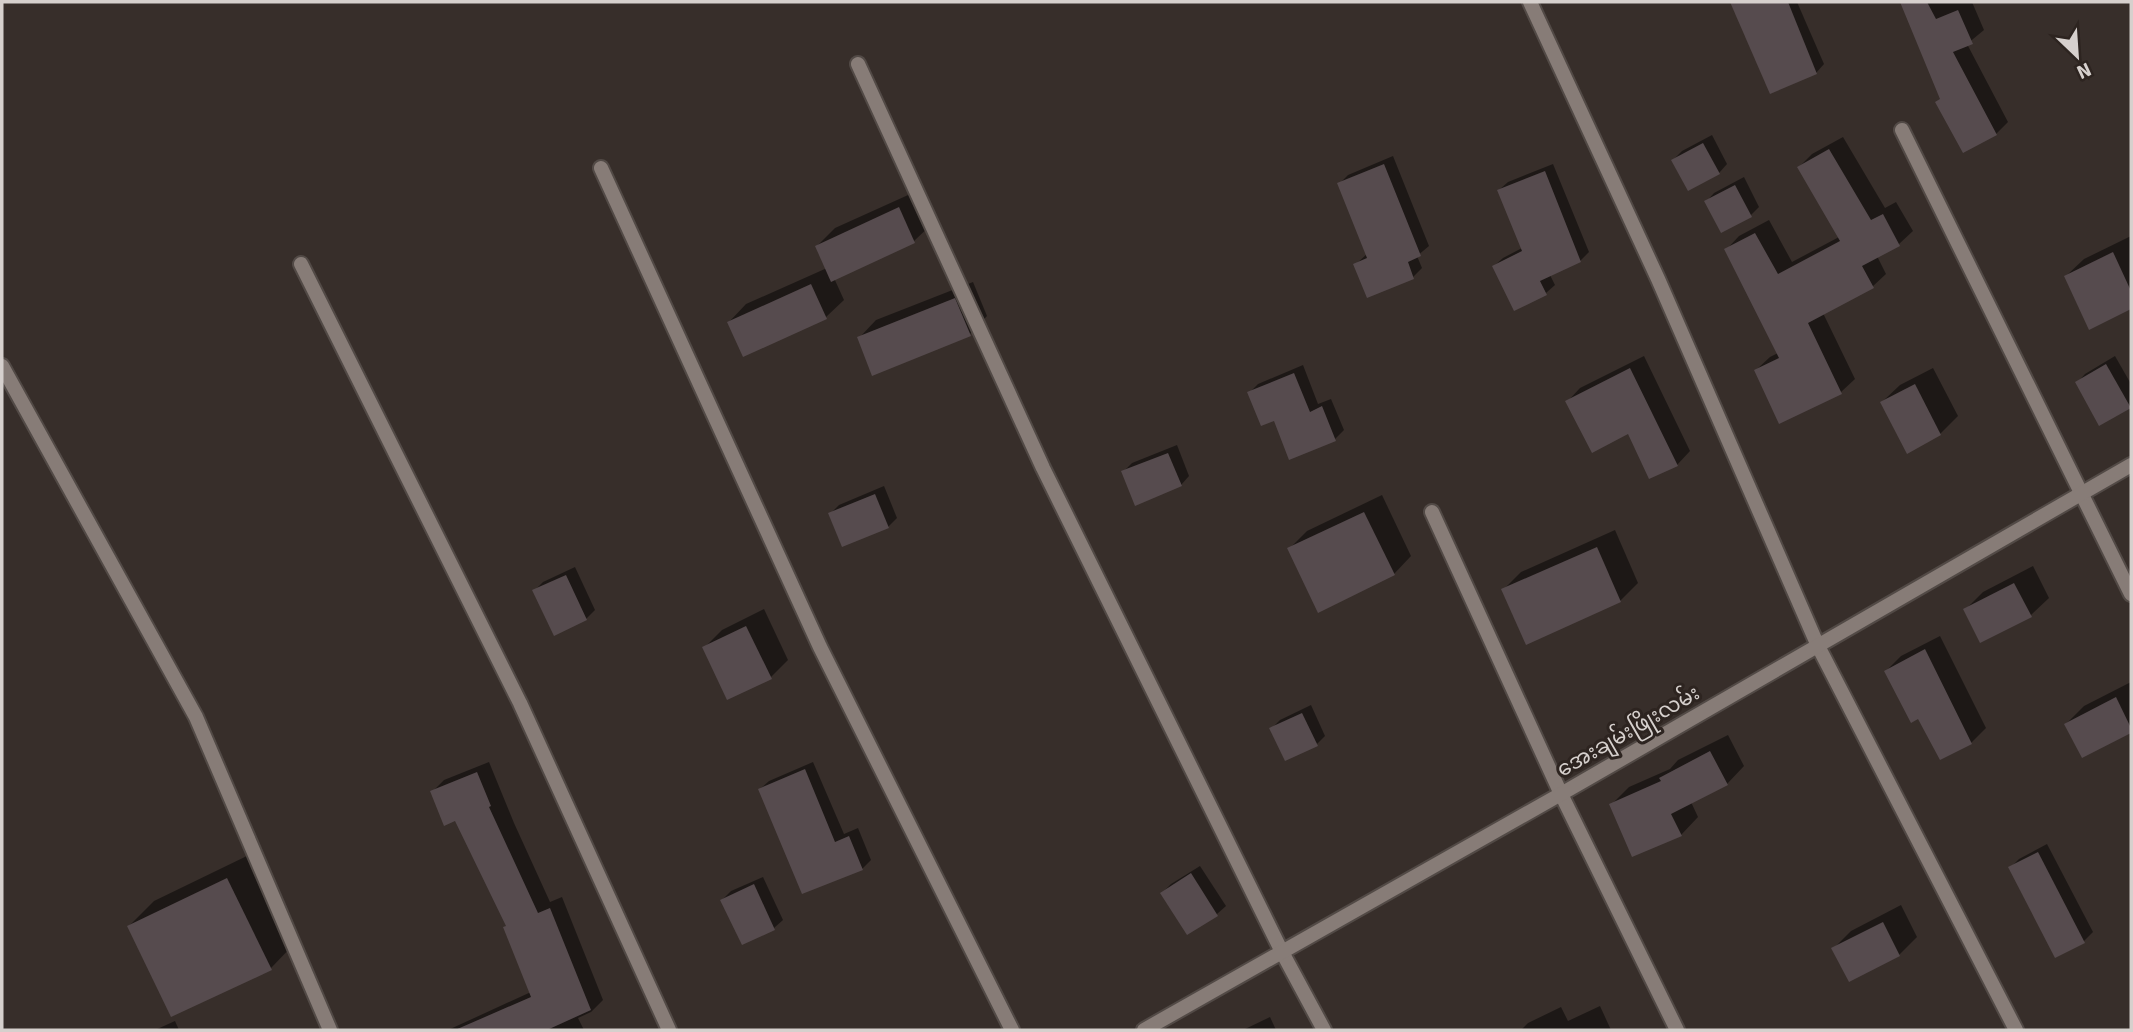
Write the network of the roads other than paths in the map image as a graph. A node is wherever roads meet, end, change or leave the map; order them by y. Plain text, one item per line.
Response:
1 (1531, 2) edge
2 (858, 64) dead end
3 (1902, 130) dead end
4 (601, 168) dead end
5 (301, 264) dead end
6 (2, 366) edge
7 (2131, 465) edge
8 (2081, 494) junction
9 (1432, 512) dead end
10 (2131, 594) edge
11 (1818, 646) junction
12 (1560, 794) junction
13 (1282, 952) junction
14 (330, 1030) edge
15 (669, 1030) edge
16 (1012, 1030) edge
17 (1144, 1030) edge
18 (1324, 1030) edge
19 (1677, 1030) edge
20 (2016, 1030) edge

1 - 11 street
2 - 13 street
3 - 8 street
4 - 16 street
5 - 15 street
6 - 14 street
7 - 8 street, အေးချမ်းဖြိုးလမ်း
8 - 10 street
8 - 11 street, အေးချမ်းဖြိုးလမ်း
9 - 12 street
11 - 12 street, အေးချမ်းဖြိုးလမ်း
11 - 20 street
12 - 13 street, အေးချမ်းဖြိုးလမ်း
12 - 19 street
13 - 17 street, အေးချမ်းဖြိုးလမ်း
13 - 18 street

